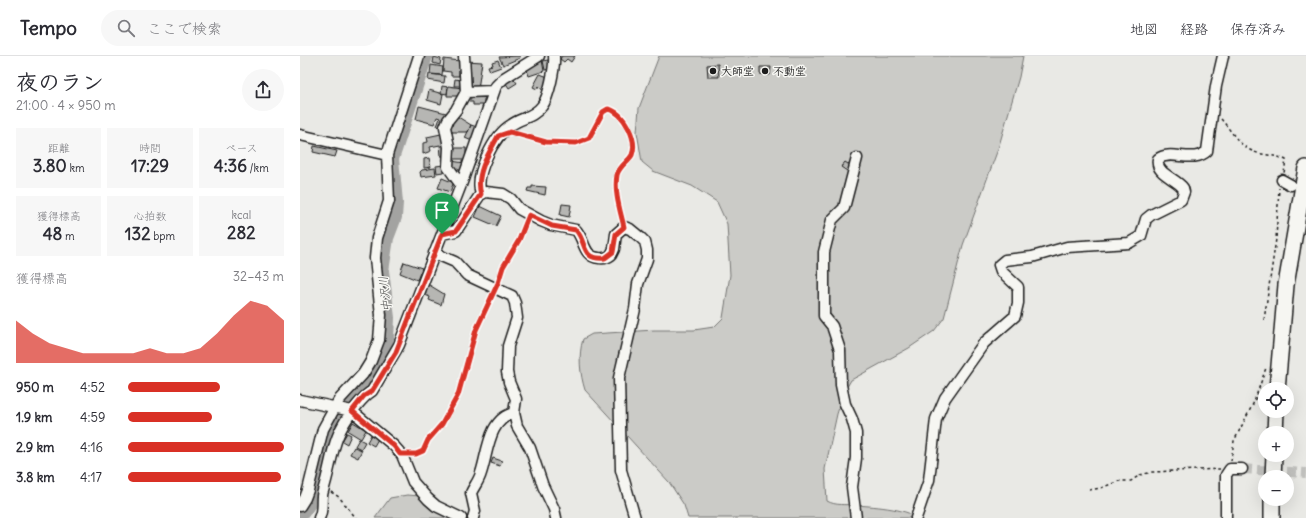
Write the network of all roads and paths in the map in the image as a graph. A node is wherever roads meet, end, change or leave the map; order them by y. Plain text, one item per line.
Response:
1 (419, 56) edge
2 (464, 56) edge
3 (539, 56) edge
4 (554, 56) edge
5 (1223, 56) edge
6 (466, 92) junction
7 (494, 92) junction
8 (1212, 113) junction
9 (300, 135) edge
10 (498, 136) junction
11 (387, 155) junction
12 (857, 158) dead end
13 (1306, 168) edge
14 (461, 185) junction
15 (481, 194) junction
16 (529, 215) junction
17 (624, 227) junction
18 (442, 234) junction
19 (434, 253) junction
20 (496, 289) junction
21 (1264, 320) dead end
22 (1266, 368) dead end
23 (1278, 382) edge
24 (300, 400) edge
25 (344, 409) junction
26 (514, 413) junction
27 (402, 455) junction
28 (1230, 469) junction
29 (1242, 469) tunnel mouth
30 (325, 487) junction
31 (1089, 490) dead end
32 (300, 506) edge
33 (1272, 506) edge
34 (319, 518) edge
35 (356, 518) edge
36 (461, 518) edge
37 (473, 518) edge
38 (556, 518) edge
39 (634, 518) edge
40 (856, 518) edge
41 (916, 518) edge
42 (1226, 518) edge
43 (1272, 518) edge

1 - 11 street
2 - 6 street
3 - 7 street
4 - 10 street
5 - 8 street
6 - 7 street
6 - 14 street
7 - 14 street
8 - 21 path
8 - 41 street
9 - 11 street
10 - 15 street
10 - 17 path
11 - 25 street
12 - 40 street
13 - 23 highway
14 - 18 street
15 - 16 street
15 - 18 street
16 - 17 street
16 - 20 path
17 - 39 street
18 - 19 street
19 - 20 street
19 - 25 street
20 - 26 street
20 - 27 path
22 - 28 path
24 - 25 street
25 - 27 street
25 - 30 street
25 - 32 street
26 - 37 street
26 - 38 street
27 - 36 street
28 - 29 street
28 - 31 path
28 - 42 street
30 - 34 street
30 - 35 path
33 - 43 highway

